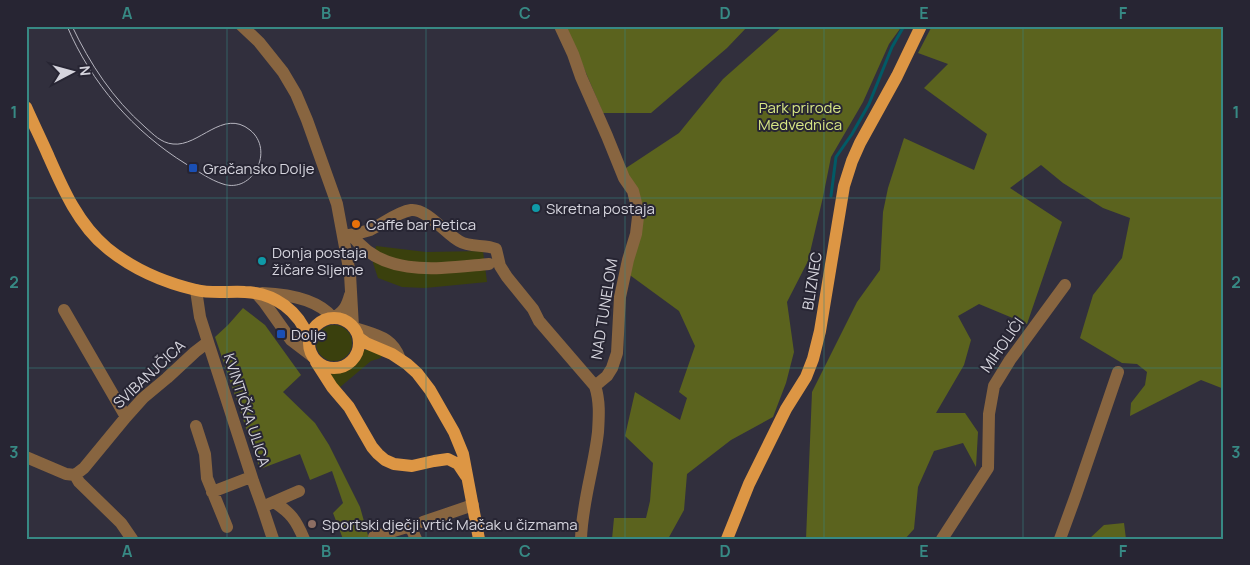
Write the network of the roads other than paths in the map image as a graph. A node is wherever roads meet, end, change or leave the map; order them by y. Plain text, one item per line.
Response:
1 (242, 26) edge
2 (560, 26) edge
3 (921, 26) edge
4 (26, 107) edge
5 (348, 235) junction
6 (490, 264) dead end
7 (1065, 285) dead end
8 (196, 290) junction
9 (351, 290) junction
10 (256, 293) junction
11 (289, 308) junction
12 (64, 310) dead end
13 (330, 318) junction
14 (356, 332) junction
15 (308, 339) junction
16 (208, 342) junction
17 (314, 359) junction
18 (1118, 372) dead end
19 (595, 386) junction
20 (126, 417) junction
21 (196, 426) dead end
22 (458, 440) junction
23 (26, 457) edge
24 (441, 459) junction
25 (75, 475) junction
26 (251, 477) junction
27 (468, 478) junction
28 (299, 491) dead end
29 (212, 492) junction
30 (268, 504) junction
31 (473, 505) junction
32 (423, 522) dead end
33 (227, 528) dead end
34 (389, 536) edge
35 (132, 539) edge
36 (273, 539) edge
37 (304, 539) edge
38 (374, 539) edge
39 (416, 539) edge
40 (479, 539) edge
41 (581, 539) edge
42 (728, 539) edge
43 (942, 539) edge
44 (1060, 539) edge

1 - 5 street
2 - 19 street, NAD TUNELOM
3 - 42 main road, BLIZNEC
4 - 8 main road
5 - 6 street
5 - 9 street
5 - 19 street, NAD TUNELOM
7 - 43 street, MIHOLIĆI
8 - 10 main road
8 - 16 street, KVINTIČKA ULICA
9 - 13 street
9 - 14 street
10 - 11 main road
10 - 13 street
10 - 17 street
11 - 13 main road
11 - 15 main road
12 - 20 street
13 - 14 main road
13 - 15 main road
14 - 17 main road
14 - 22 main road
15 - 17 main road
16 - 20 street, SVIBANJČICA
16 - 26 street, KVINTIČKA ULICA
17 - 24 main road
18 - 44 street
19 - 41 street
20 - 25 street, SVIBANJČICA
21 - 29 street
22 - 24 main road
22 - 27 main road
23 - 25 street
24 - 27 main road
25 - 35 street
26 - 29 street
26 - 30 street, KVINTIČKA ULICA
27 - 31 main road
28 - 30 street
29 - 33 street
30 - 36 street, KVINTIČKA ULICA
30 - 37 street
31 - 32 street
31 - 40 main road
34 - 38 street
34 - 39 street

